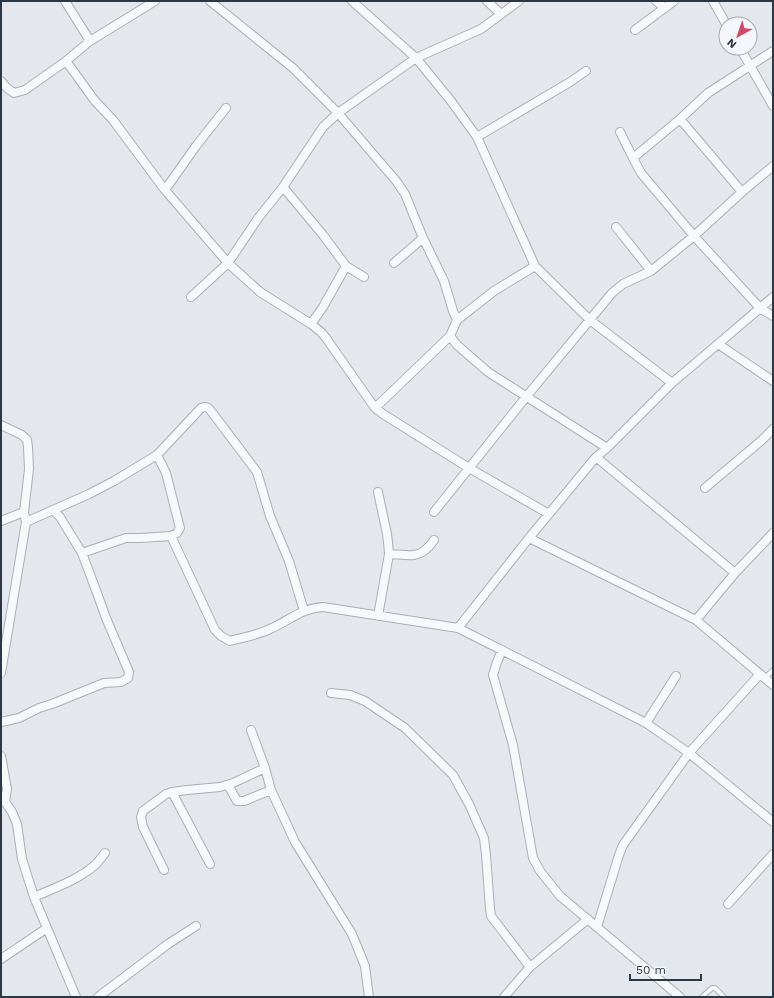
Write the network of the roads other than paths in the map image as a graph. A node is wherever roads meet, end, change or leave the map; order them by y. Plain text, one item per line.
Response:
1 (65, 1) edge
2 (155, 1) edge
3 (210, 1) edge
4 (352, 1) edge
5 (487, 1) edge
6 (519, 1) edge
7 (656, 1) edge
8 (674, 1) edge
9 (713, 1) edge
10 (665, 8) junction
11 (501, 14) junction
12 (721, 16) edge
13 (635, 30) dead end
14 (90, 41) junction
15 (773, 51) edge
16 (745, 56) edge
17 (416, 58) junction
18 (66, 60) junction
19 (751, 66) junction
20 (586, 71) dead end
21 (1, 81) edge
22 (773, 106) edge
23 (226, 108) dead end
24 (338, 113) junction
25 (680, 119) junction
26 (620, 132) dead end
27 (477, 137) junction
28 (632, 158) junction
29 (773, 166) edge
30 (283, 187) junction
31 (165, 190) junction
32 (742, 192) junction
33 (616, 227) dead end
34 (694, 236) junction
35 (423, 238) junction
36 (228, 263) junction
37 (394, 263) dead end
38 (346, 266) junction
39 (535, 266) junction
40 (650, 271) junction
41 (364, 277) dead end
42 (191, 297) dead end
43 (773, 297) edge
44 (760, 308) junction
45 (773, 316) edge
46 (457, 320) junction
47 (590, 320) junction
48 (311, 324) junction
49 (450, 336) junction
50 (718, 344) junction
51 (773, 380) edge
52 (672, 383) junction
53 (526, 396) junction
54 (376, 408) junction
55 (1, 425) edge
56 (773, 429) edge
57 (607, 448) junction
58 (157, 455) junction
59 (596, 457) junction
60 (469, 468) junction
61 (705, 488) dead end
62 (378, 492) dead end
63 (53, 510) junction
64 (24, 512) junction
65 (434, 512) dead end
66 (549, 514) junction
67 (1, 521) edge
68 (26, 522) junction
69 (773, 533) edge
70 (171, 536) junction
71 (529, 538) junction
72 (434, 540) dead end
73 (82, 553) junction
74 (388, 554) junction
75 (735, 573) junction
76 (304, 610) junction
77 (378, 616) junction
78 (696, 620) junction
79 (5, 624) edge
80 (458, 628) junction
81 (502, 650) junction
82 (773, 670) edge
83 (1, 673) edge
84 (676, 676) dead end
85 (762, 676) junction
86 (773, 685) edge
87 (331, 693) dead end
88 (1, 722) edge
89 (646, 723) junction
90 (251, 730) dead end
91 (689, 754) junction
92 (1, 756) edge
93 (265, 768) junction
94 (228, 785) junction
95 (271, 790) junction
96 (172, 792) junction
97 (3, 799) edge
98 (773, 822) edge
99 (105, 853) dead end
100 (773, 854) edge
101 (210, 864) dead end
102 (164, 870) dead end
103 (34, 897) junction
104 (728, 904) dead end
105 (588, 919) junction
106 (196, 926) dead end
107 (597, 927) junction
108 (47, 928) junction
109 (1, 959) edge
110 (530, 967) junction
111 (76, 997) edge
112 (98, 997) edge
113 (369, 997) edge
114 (504, 997) edge
115 (680, 997) edge
116 (702, 997) edge
117 (724, 997) edge

1 - 14 street
2 - 14 street
3 - 24 street
4 - 17 street
5 - 11 street
6 - 11 street
7 - 10 street
8 - 10 street
9 - 12 street
10 - 13 street
11 - 17 street
14 - 18 street
15 - 19 street
16 - 19 street
17 - 24 street
17 - 27 street
18 - 21 street
18 - 31 street
19 - 22 street
19 - 25 street
20 - 27 street
23 - 31 street
24 - 30 street
24 - 35 street
25 - 28 street
25 - 32 street
26 - 28 street
27 - 39 street
28 - 34 street
29 - 32 street
30 - 36 street
30 - 38 street
31 - 36 street
32 - 34 street
33 - 40 street
34 - 40 street
34 - 44 street
35 - 37 street
35 - 46 street
36 - 42 street
36 - 48 street
38 - 41 street
38 - 48 street
39 - 46 street
39 - 47 street
40 - 47 street
43 - 44 street
44 - 45 street
44 - 50 street
46 - 49 street
47 - 52 street
47 - 53 street
48 - 54 street
49 - 53 street
49 - 54 street
50 - 51 street
50 - 52 street
52 - 57 street
53 - 57 street
53 - 60 street
54 - 60 street
55 - 64 street
56 - 61 street
57 - 59 street
58 - 63 street
58 - 70 street
58 - 76 street
59 - 66 street
59 - 75 street
60 - 65 street
60 - 66 street
62 - 74 street
63 - 68 street
63 - 73 street
64 - 67 street
64 - 68 street
66 - 71 street
68 - 79 street
69 - 75 street
70 - 73 street
70 - 76 street
71 - 78 street
71 - 80 street
72 - 74 street
73 - 88 street
74 - 77 street
75 - 78 street
76 - 77 street
77 - 80 street
78 - 85 street
79 - 83 street
80 - 81 street
81 - 89 street
81 - 105 street
82 - 85 lane
84 - 89 street
85 - 86 street
85 - 91 street
87 - 110 street
89 - 91 street
90 - 93 street
91 - 98 street
91 - 107 street
92 - 97 street
93 - 94 street
93 - 95 street
94 - 95 street
94 - 96 street
95 - 113 street
96 - 101 street
96 - 102 street
97 - 103 street
99 - 103 street
100 - 104 street
103 - 108 street
105 - 107 street
105 - 110 street
106 - 112 street
107 - 115 street
108 - 109 street
108 - 111 street
110 - 114 street
116 - 117 lane

